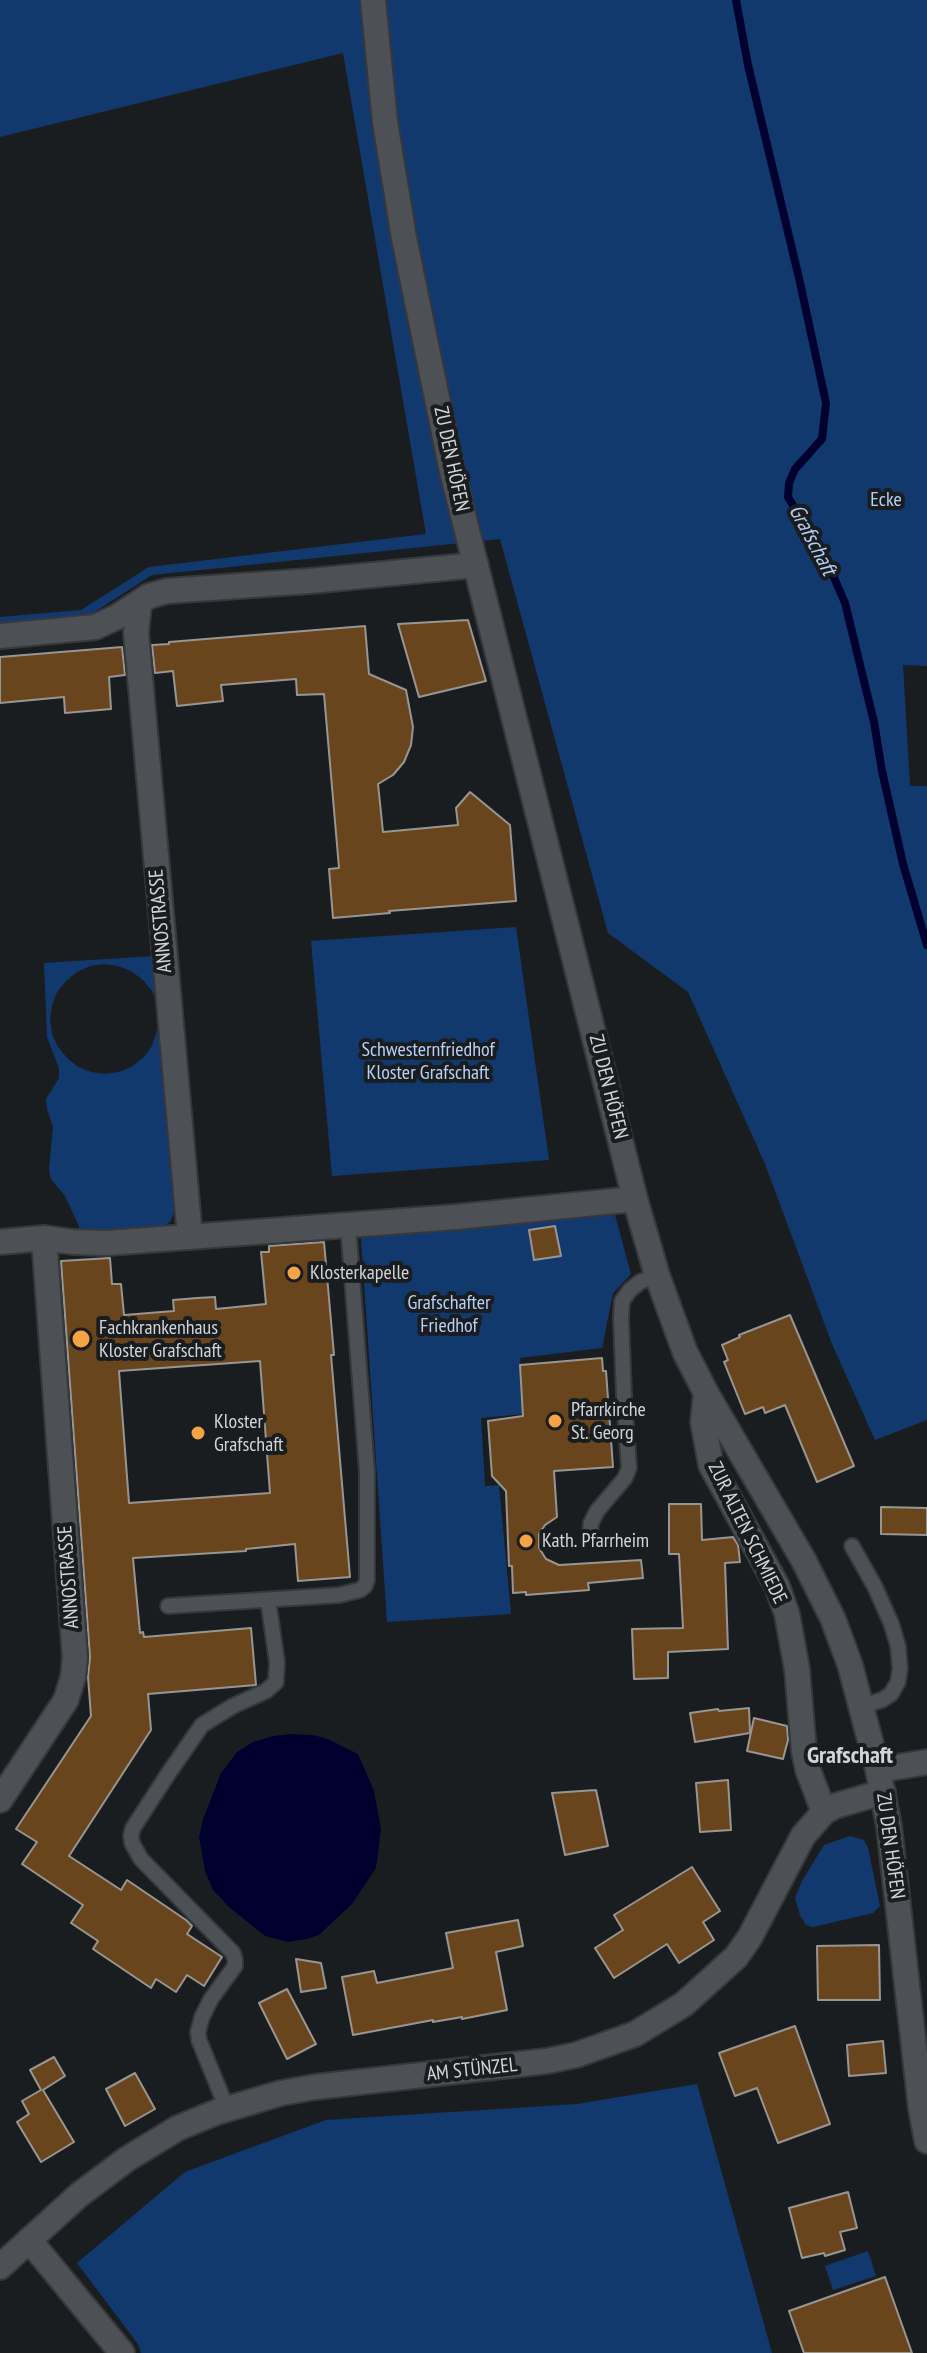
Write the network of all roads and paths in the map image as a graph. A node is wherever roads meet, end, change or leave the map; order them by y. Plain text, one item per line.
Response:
1 (373, 0) edge
2 (476, 565) junction
3 (139, 605) junction
4 (0, 636) edge
5 (635, 1199) junction
6 (348, 1225) junction
7 (190, 1237) junction
8 (44, 1238) junction
9 (0, 1242) edge
10 (657, 1275) junction
11 (706, 1393) junction
12 (590, 1533) dead end
13 (852, 1546) dead end
14 (268, 1600) junction
15 (168, 1606) dead end
16 (861, 1706) junction
17 (927, 1762) edge
18 (881, 1781) junction
19 (0, 1800) edge
20 (824, 1812) junction
21 (227, 2109) junction
22 (927, 2141) edge
23 (29, 2240) junction
24 (0, 2267) edge
25 (122, 2353) edge

1 - 2 street, ZU DEN HÖFEN
2 - 3 street
2 - 5 street, ZU DEN HÖFEN
3 - 4 street
3 - 7 street, ANNOSTRASSE
5 - 6 street
5 - 10 street, ZU DEN HÖFEN
6 - 7 street
6 - 14 lane
7 - 8 street
8 - 9 street
8 - 19 street, ANNOSTRASSE
10 - 11 street, ZU DEN HÖFEN
10 - 12 lane
11 - 16 street, ZU DEN HÖFEN
11 - 20 street, ZUR ALTEN SCHMIEDE
13 - 16 lane
14 - 15 lane
14 - 21 lane
16 - 18 street, ZU DEN HÖFEN
17 - 18 street
18 - 20 street
18 - 22 street, ZU DEN HÖFEN
20 - 21 street, AM STÜNZEL
21 - 23 street, AM STÜNZEL
23 - 24 street, AM STÜNZEL
23 - 25 street

